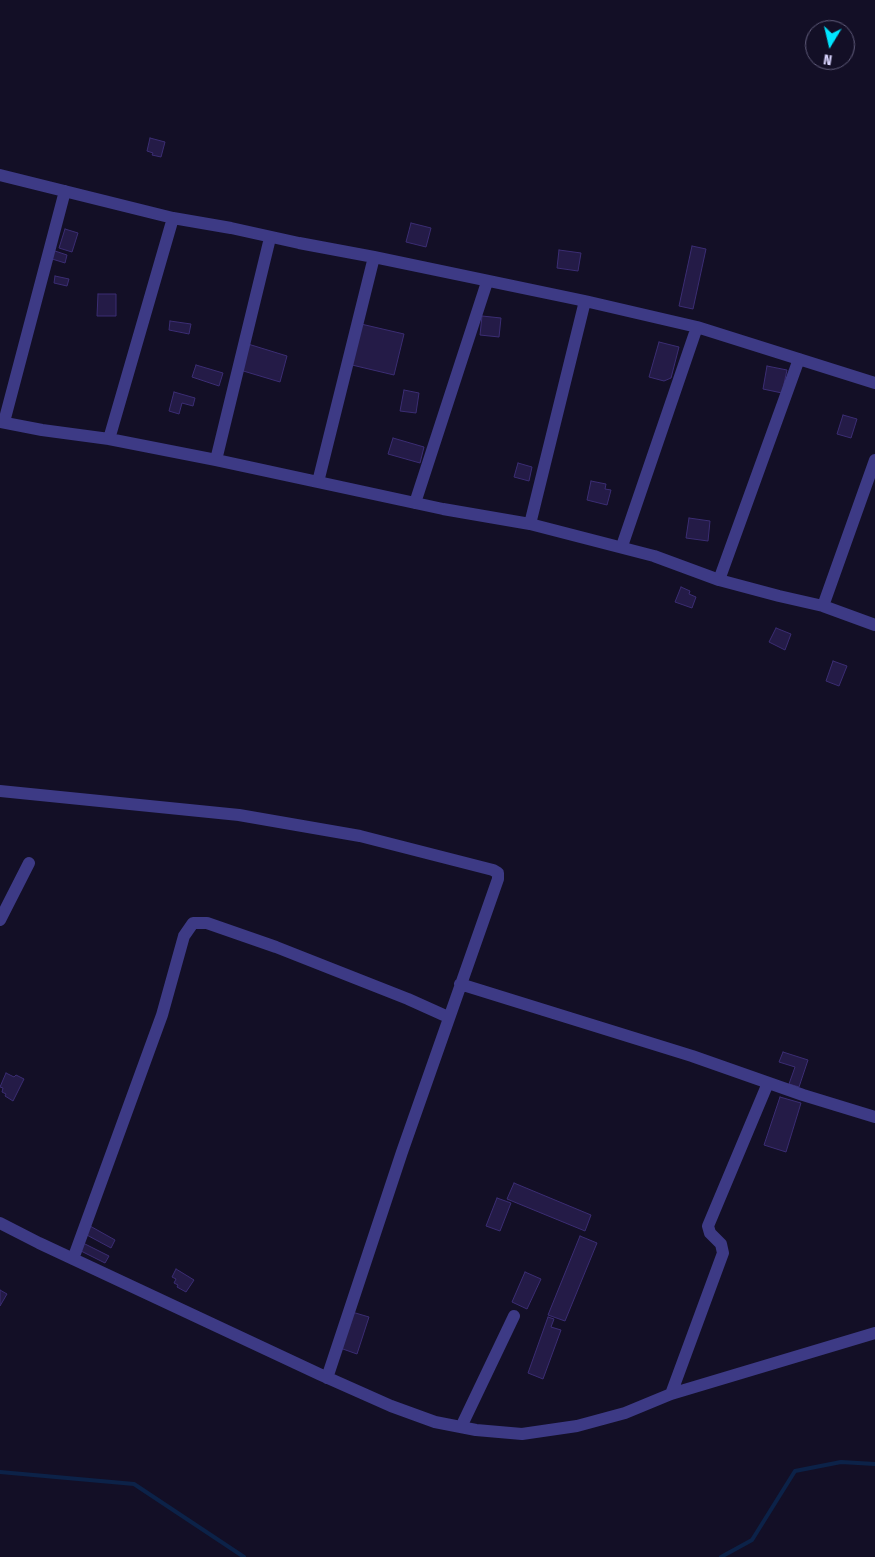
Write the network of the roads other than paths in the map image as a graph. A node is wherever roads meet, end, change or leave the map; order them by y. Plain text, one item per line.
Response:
1 (0, 175) edge
2 (65, 191) junction
3 (173, 218) junction
4 (270, 238) junction
5 (374, 257) junction
6 (487, 282) junction
7 (585, 301) junction
8 (697, 327) junction
9 (799, 359) junction
10 (875, 383) edge
11 (2, 422) edge
12 (109, 439) junction
13 (216, 460) junction
14 (875, 460) edge
15 (318, 482) junction
16 (415, 503) junction
17 (530, 524) junction
18 (622, 546) junction
19 (719, 580) junction
20 (823, 606) junction
21 (875, 625) edge
22 (0, 791) edge
23 (29, 863) dead end
24 (0, 920) edge
25 (460, 984) junction
26 (448, 1017) junction
27 (768, 1083) junction
28 (875, 1117) edge
29 (0, 1223) edge
30 (73, 1259) junction
31 (514, 1316) dead end
32 (875, 1333) edge
33 (327, 1378) junction
34 (671, 1394) junction
35 (461, 1427) junction

1 - 2 street
2 - 3 street
2 - 11 street
3 - 4 street
3 - 12 street
4 - 5 street
4 - 13 street
5 - 6 street
5 - 15 street
6 - 7 street
6 - 16 street
7 - 8 street
7 - 17 street
8 - 9 street
8 - 18 street
9 - 10 street
9 - 19 street
11 - 12 street
12 - 13 street
13 - 15 street
14 - 20 street
15 - 16 street
16 - 17 street
17 - 18 street
18 - 19 street
19 - 20 street
20 - 21 street
22 - 25 street
23 - 24 street
25 - 26 street
25 - 27 street
26 - 30 street
26 - 33 street
27 - 28 street
27 - 34 street
29 - 30 street
30 - 33 street
31 - 35 street
32 - 34 street
33 - 35 street
34 - 35 street

